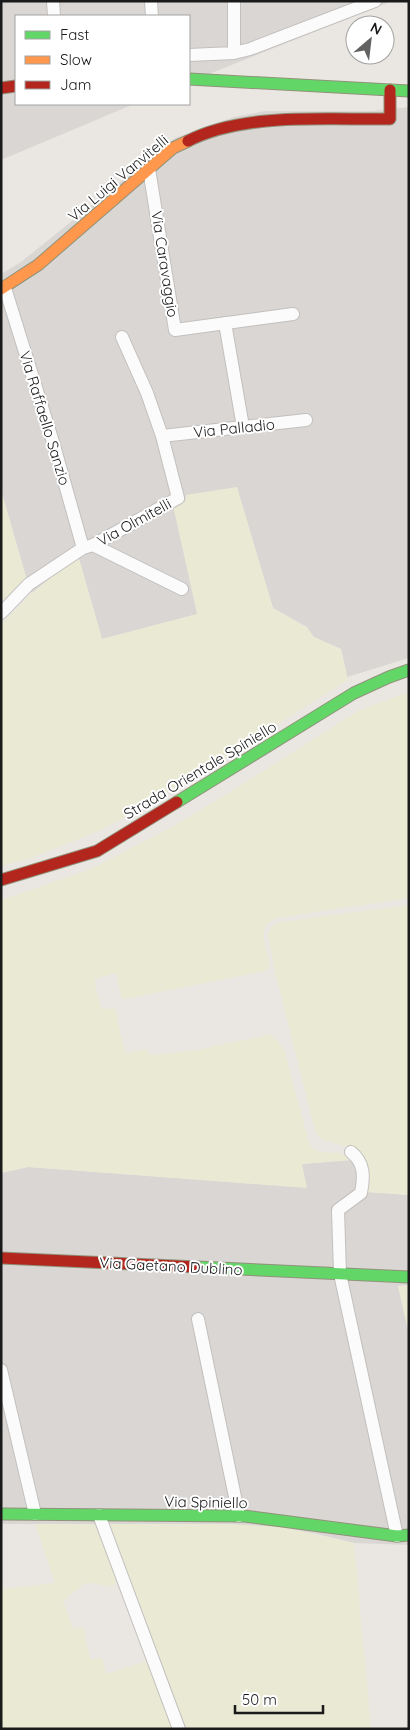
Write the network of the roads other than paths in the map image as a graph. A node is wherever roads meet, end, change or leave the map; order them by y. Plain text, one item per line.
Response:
1 (54, 1) edge
2 (151, 1) edge
3 (234, 1) edge
4 (370, 2) edge
5 (54, 15) edge
6 (152, 15) edge
7 (234, 53) junction
8 (190, 55) edge
9 (190, 79) edge
10 (15, 86) edge
11 (1, 88) edge
12 (390, 90) junction
13 (409, 91) edge
14 (150, 169) junction
15 (3, 289) edge
16 (293, 314) dead end
17 (225, 322) junction
18 (122, 337) dead end
19 (306, 420) dead end
20 (243, 427) junction
21 (162, 436) junction
22 (88, 547) junction
23 (182, 589) dead end
24 (1, 613) edge
25 (409, 670) edge
26 (1, 880) edge
27 (351, 1152) dead end
28 (1, 1258) edge
29 (340, 1274) junction
30 (409, 1277) edge
31 (198, 1320) dead end
32 (1, 1370) edge
33 (1, 1514) edge
34 (35, 1514) junction
35 (99, 1515) junction
36 (238, 1516) junction
37 (403, 1535) edge
38 (179, 1729) edge

1 - 5 street
2 - 6 street
3 - 7 street
4 - 7 street
7 - 8 street
9 - 12 street
10 - 11 street
12 - 13 street
12 - 14 street, Via Luigi Vanvitelli
14 - 15 street, Via Luigi Vanvitelli
14 - 17 street, Via Caravaggio
15 - 22 street, Via Raffaello Sanzio
16 - 17 street, Via Caravaggio
17 - 20 street
18 - 21 street, Via Olmitelli
19 - 20 street, Via Palladio
20 - 21 street, Via Palladio
21 - 22 street, Via Olmitelli
22 - 23 street
22 - 24 street, Via Olmitelli
25 - 26 street, Strada Orientale Spiniello
27 - 29 street
28 - 29 street, Via Gaetano Dublino
29 - 30 street, Via Gaetano Dublino
29 - 37 street
31 - 36 street
32 - 34 street
33 - 34 street, Via Spiniello
34 - 35 street, Via Spiniello
35 - 36 street, Via Spiniello
35 - 38 street
36 - 37 street, Via Spiniello

